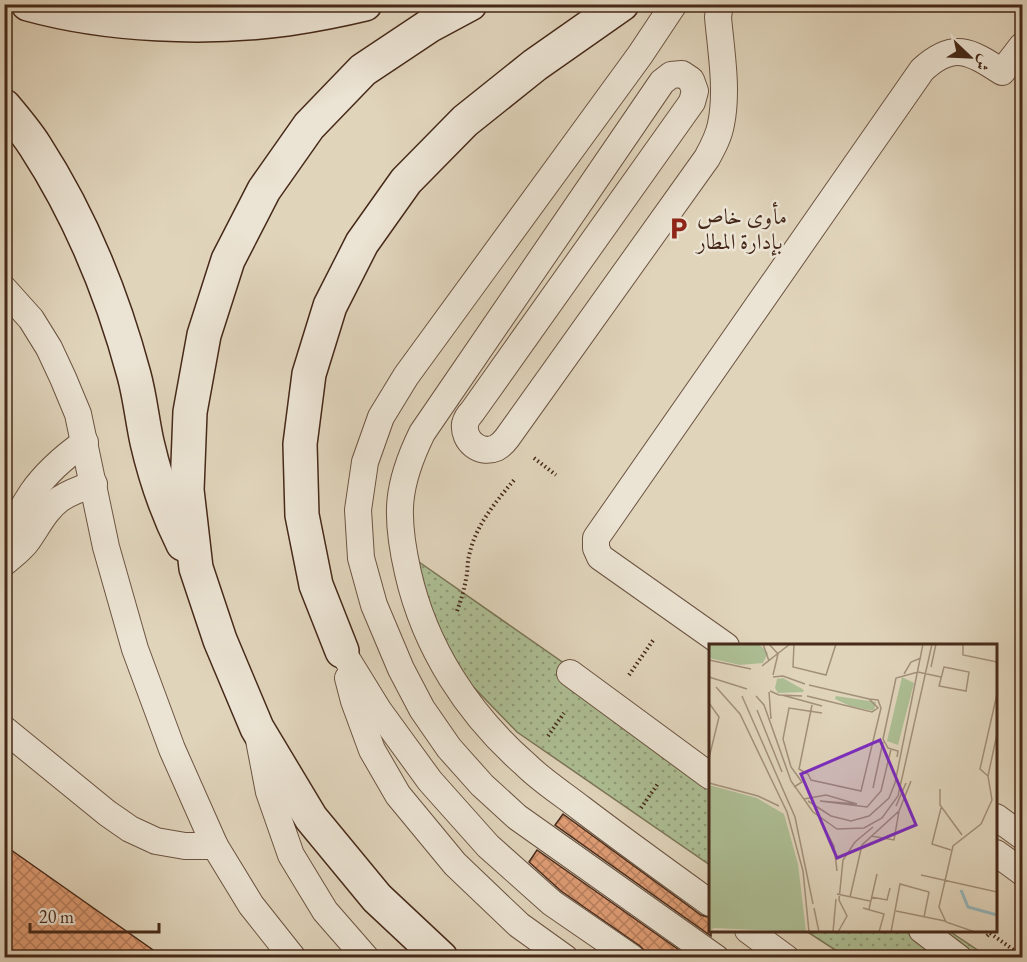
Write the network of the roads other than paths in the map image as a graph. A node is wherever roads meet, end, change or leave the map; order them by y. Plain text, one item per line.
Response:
1 (28, 4) edge
2 (365, 4) edge
3 (471, 4) edge
4 (622, 4) edge
5 (674, 4) edge
6 (720, 4) edge
7 (1023, 46) edge
8 (4, 106) edge
9 (6, 294) edge
10 (85, 442) junction
11 (94, 484) junction
12 (5, 562) edge
13 (196, 568) junction
14 (725, 644) edge
15 (342, 651) junction
16 (435, 651) junction
17 (401, 669) junction
18 (577, 679) road end
19 (257, 728) junction
20 (4, 729) edge
21 (709, 776) edge
22 (997, 818) edge
23 (1023, 836) edge
24 (215, 846) junction
25 (997, 854) edge
26 (1023, 872) edge
27 (709, 902) edge
28 (751, 932) edge
29 (925, 932) edge
30 (293, 957) edge
31 (366, 957) edge
32 (441, 957) edge
33 (565, 957) edge
34 (632, 957) edge
35 (716, 957) edge
36 (786, 957) edge
37 (959, 957) edge

1 - 2 street
3 - 13 street
4 - 15 street
5 - 17 lane
6 - 16 lane
7 - 14 lane
8 - 13 street
9 - 10 lane
10 - 11 lane
10 - 12 lane
11 - 12 lane
11 - 24 lane
13 - 19 street
15 - 33 lane
15 - 34 lane
16 - 17 lane
16 - 27 lane
17 - 35 lane
18 - 21 lane
19 - 31 lane
19 - 32 street
20 - 24 lane
22 - 23 lane
24 - 30 lane
25 - 26 lane
28 - 36 lane
29 - 37 lane

